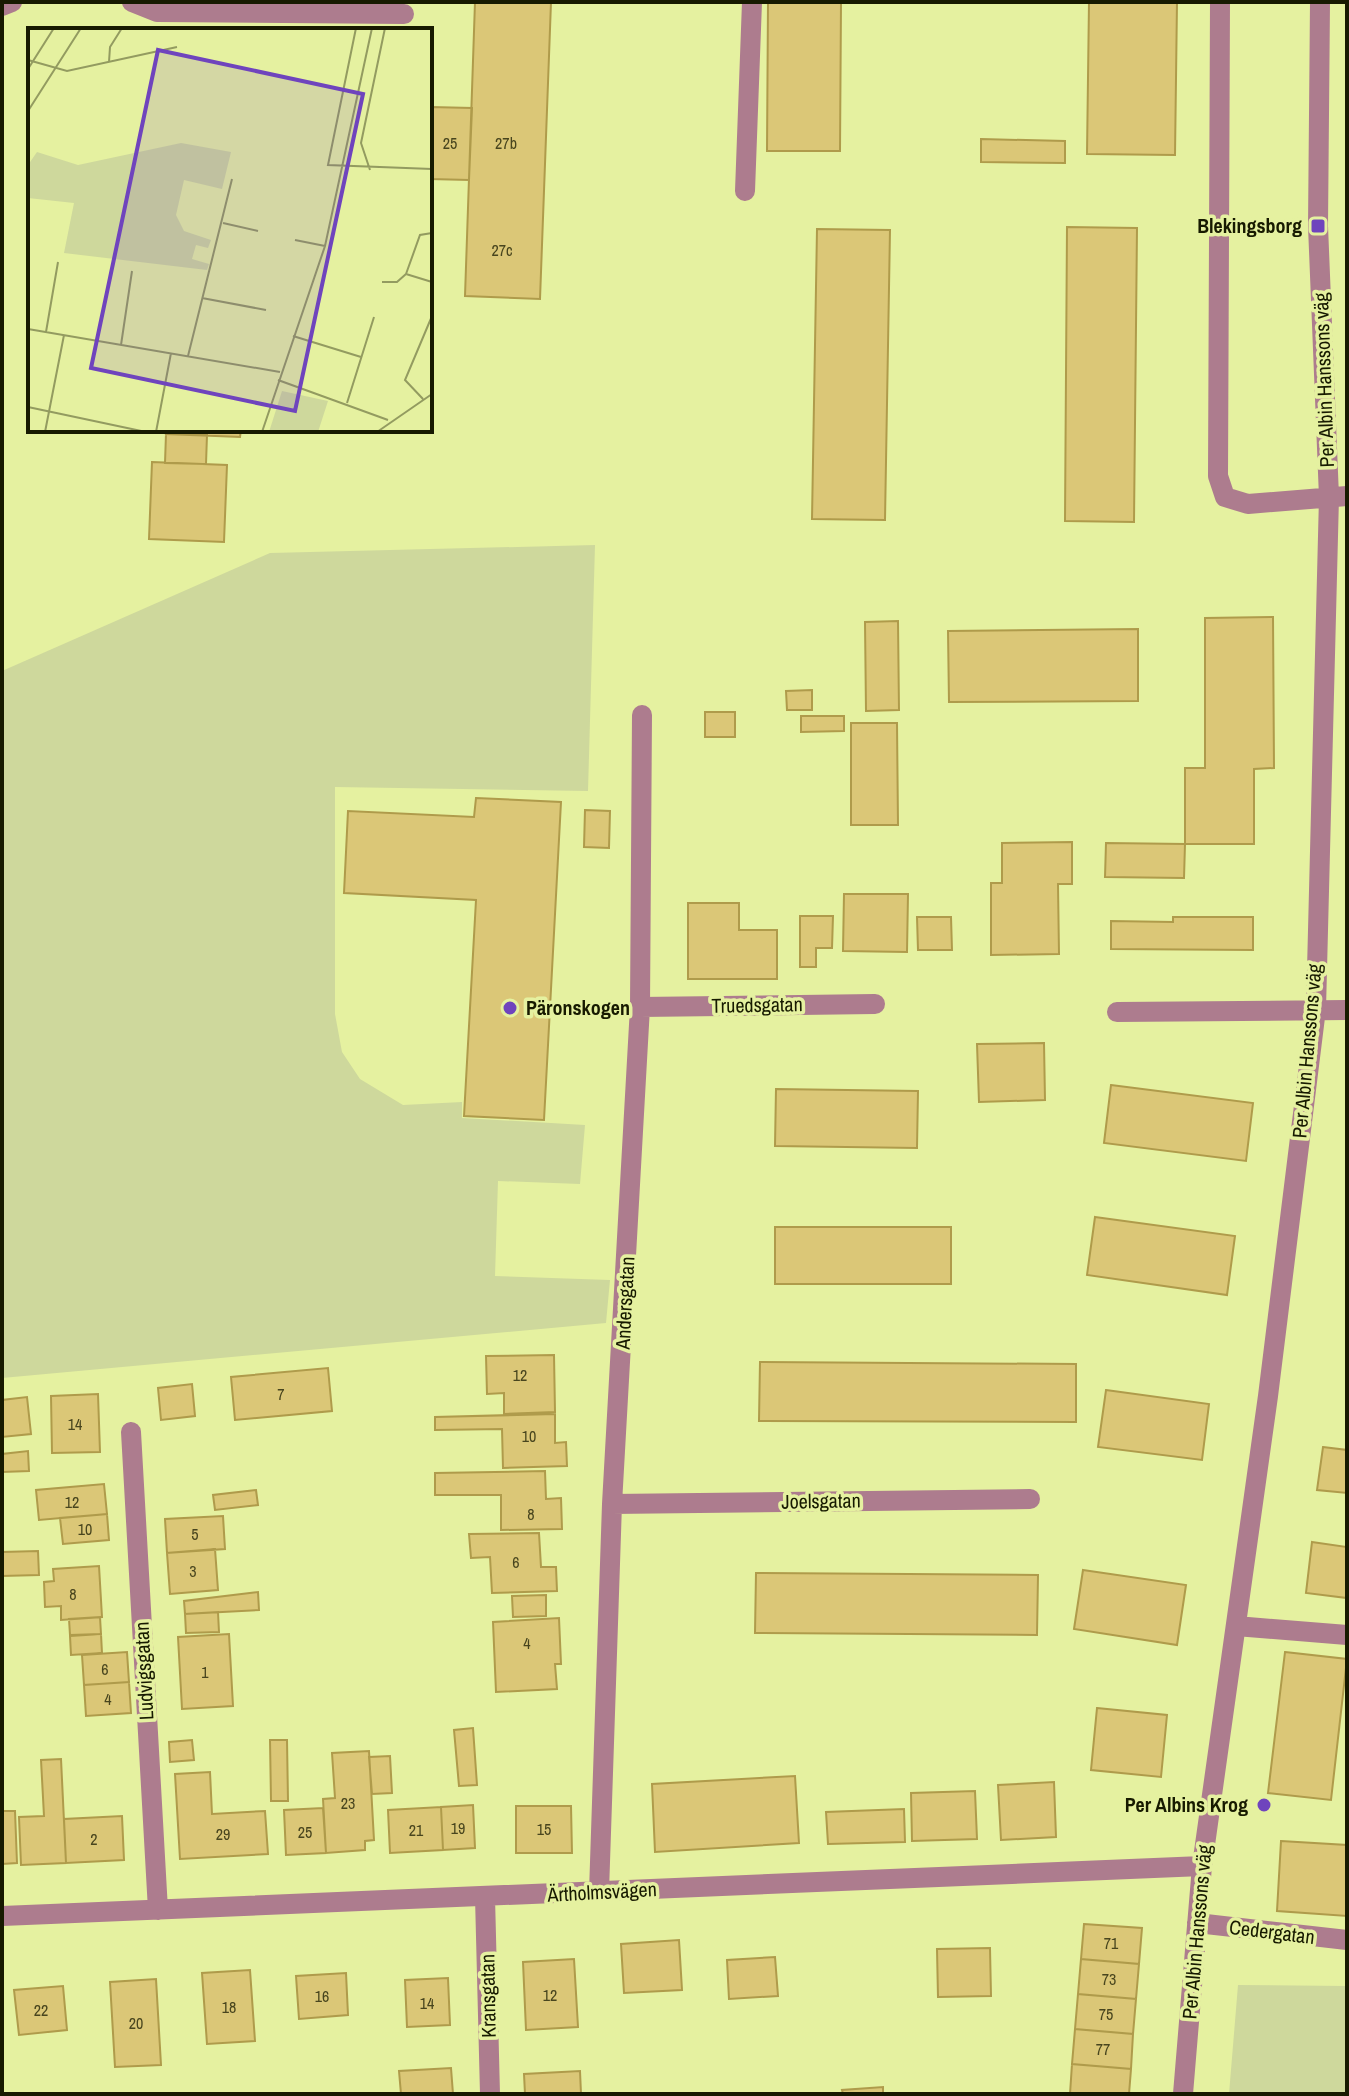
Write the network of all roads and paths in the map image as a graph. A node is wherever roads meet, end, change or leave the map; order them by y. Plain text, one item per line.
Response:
1 (12, 2) edge
2 (132, 2) edge
3 (752, 2) edge
4 (1220, 2) edge
5 (1320, 2) edge
6 (2, 6) edge
7 (404, 14) dead end
8 (745, 191) dead end
9 (1338, 496) edge
10 (642, 715) dead end
11 (875, 1004) dead end
12 (640, 1007) junction
13 (1316, 1009) junction
14 (1347, 1010) edge
15 (1117, 1012) dead end
16 (131, 1432) dead end
17 (1030, 1499) dead end
18 (612, 1504) junction
19 (1236, 1626) junction
20 (1347, 1635) edge
21 (1202, 1866) junction
22 (599, 1892) junction
23 (485, 1897) junction
24 (158, 1910) junction
25 (2, 1916) edge
26 (1197, 1923) junction
27 (1347, 1940) edge
28 (490, 2094) edge
29 (1183, 2094) edge

1 - 6 street
2 - 7 street
3 - 8 street
4 - 9 street
5 - 9 street, Per Albin Hanssons väg
9 - 13 street, Per Albin Hanssons väg
10 - 12 street, Andersgatan
11 - 12 street, Truedsgatan
12 - 18 street, Andersgatan
13 - 14 street
13 - 15 street
13 - 19 street, Per Albin Hanssons väg
16 - 24 street, Ludvigsgatan
17 - 18 street, Joelsgatan
18 - 22 street, Andersgatan
19 - 20 street
19 - 21 street, Per Albin Hanssons väg
21 - 22 street, Ärtholmsvägen
21 - 26 street, Per Albin Hanssons väg
22 - 23 street, Ärtholmsvägen
23 - 24 street, Ärtholmsvägen
23 - 28 street, Kransgatan
24 - 25 street, Ärtholmsvägen
26 - 27 street, Cedergatan
26 - 29 street, Per Albin Hanssons väg

